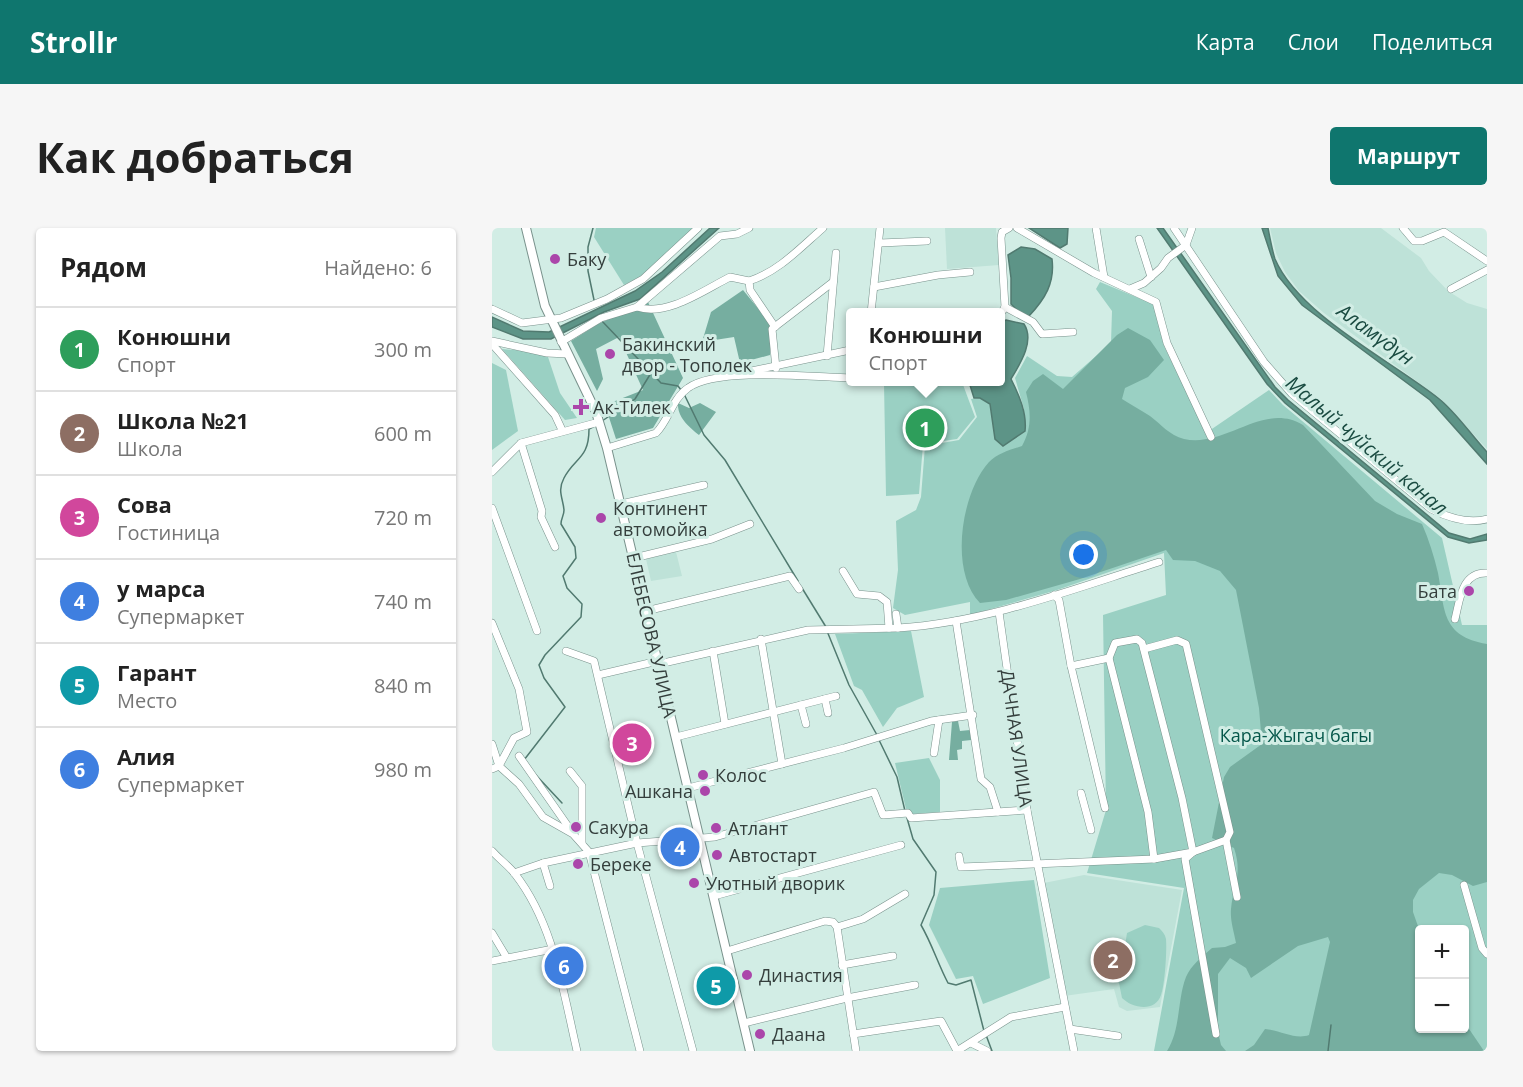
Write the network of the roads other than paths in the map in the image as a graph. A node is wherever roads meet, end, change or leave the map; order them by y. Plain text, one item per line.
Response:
1 (526, 228) edge
2 (698, 228) edge
3 (749, 228) edge
4 (823, 228) edge
5 (880, 228) edge
6 (1008, 228) edge
7 (1017, 228) edge
8 (1096, 228) edge
9 (1174, 228) edge
10 (1192, 228) edge
11 (1403, 228) edge
12 (1139, 239) dead end
13 (927, 241) dead end
14 (880, 243) junction
15 (1184, 246) junction
16 (836, 253) dead end
17 (1487, 261) edge
18 (1487, 270) edge
19 (970, 272) dead end
20 (1104, 277) junction
21 (1151, 277) junction
22 (749, 281) junction
23 (833, 282) junction
24 (874, 287) junction
25 (1130, 289) junction
26 (1451, 289) dead end
27 (637, 307) junction
28 (871, 308) edge
29 (1005, 308) joint
30 (492, 309) edge
31 (551, 322) junction
32 (775, 327) junction
33 (1072, 332) dead end
34 (560, 341) junction
35 (492, 342) edge
36 (846, 351) edge
37 (567, 354) junction
38 (827, 356) junction
39 (776, 368) junction
40 (724, 376) junction
41 (846, 378) edge
42 (599, 422) junction
43 (562, 430) junction
44 (1211, 437) dead end
45 (520, 443) junction
46 (607, 448) junction
47 (492, 472) edge
48 (704, 485) dead end
49 (621, 504) junction
50 (492, 508) edge
51 (1487, 519) edge
52 (750, 524) dead end
53 (555, 547) dead end
54 (634, 558) junction
55 (1159, 562) dead end
56 (843, 571) dead end
57 (1487, 573) edge
58 (799, 589) dead end
59 (1054, 595) junction
60 (646, 611) junction
61 (999, 612) junction
62 (896, 614) dead end
63 (1455, 619) dead end
64 (956, 621) junction
65 (492, 623) edge
66 (889, 628) junction
67 (898, 628) junction
68 (537, 632) dead end
69 (761, 639) junction
70 (1144, 649) junction
71 (566, 651) dead end
72 (713, 651) junction
73 (1109, 658) junction
74 (658, 663) junction
75 (1071, 666) junction
76 (598, 675) junction
77 (836, 696) dead end
78 (825, 699) junction
79 (801, 705) junction
80 (775, 712) junction
81 (828, 713) dead end
82 (973, 715) junction
83 (939, 720) junction
84 (725, 724) junction
85 (806, 724) dead end
86 (676, 737) junction
87 (492, 744) edge
88 (934, 753) dead end
89 (519, 756) dead end
90 (782, 764) junction
91 (496, 768) edge
92 (570, 771) dead end
93 (688, 788) junction
94 (1080, 793) dead end
95 (1105, 808) dead end
96 (1027, 810) junction
97 (998, 812) junction
98 (1091, 830) dead end
99 (573, 834) junction
100 (700, 839) junction
101 (1226, 840) junction
102 (582, 843) junction
103 (637, 843) junction
104 (901, 845) dead end
105 (492, 851) edge
106 (589, 852) junction
107 (1193, 852) junction
108 (959, 856) dead end
109 (1154, 859) junction
110 (543, 863) junction
111 (1037, 864) junction
112 (514, 873) junction
113 (1464, 885) dead end
114 (550, 886) dead end
115 (905, 894) dead end
116 (714, 896) junction
117 (1237, 897) dead end
118 (835, 925) junction
119 (492, 933) edge
120 (553, 949) junction
121 (727, 951) junction
122 (1487, 954) edge
123 (893, 956) dead end
124 (507, 958) junction
125 (492, 961) edge
126 (842, 965) junction
127 (915, 985) dead end
128 (847, 998) junction
129 (1065, 1007) junction
130 (744, 1023) junction
131 (1070, 1029) junction
132 (853, 1034) junction
133 (1216, 1034) dead end
134 (1118, 1036) dead end
135 (971, 1043) junction
136 (577, 1051) edge
137 (639, 1051) edge
138 (693, 1051) edge
139 (750, 1051) edge
140 (856, 1051) edge
141 (957, 1051) edge
142 (987, 1051) edge
143 (1074, 1051) edge

1 - 31 main road, ЕЛЕБЕСОВА УЛИЦА
2 - 31 street
3 - 27 street
4 - 22 street
5 - 14 street
6 - 29 street
7 - 20 street
8 - 20 street
9 - 15 street
10 - 15 street
11 - 17 street
12 - 21 street
13 - 14 street
14 - 24 street
15 - 21 street
15 - 51 street
16 - 23 street
18 - 26 street
19 - 24 street
20 - 25 street
21 - 25 street
22 - 27 street
22 - 32 street
23 - 32 street
23 - 38 street
24 - 28 street
25 - 44 street
27 - 34 street
29 - 33 street
30 - 31 street
31 - 34 main road, ЕЛЕБЕСОВА УЛИЦА
32 - 39 street
34 - 37 main road, ЕЛЕБЕСОВА УЛИЦА
35 - 37 street
35 - 43 street
36 - 38 street
37 - 42 main road, ЕЛЕБЕСОВА УЛИЦА
38 - 39 street
39 - 40 street
40 - 41 street
40 - 46 street
42 - 43 street
42 - 46 main road, ЕЛЕБЕСОВА УЛИЦА
43 - 45 street
45 - 47 street
45 - 53 street
46 - 49 main road, ЕЛЕБЕСОВА УЛИЦА
48 - 49 street
49 - 54 main road, ЕЛЕБЕСОВА УЛИЦА
50 - 68 street
52 - 54 street
54 - 60 main road, ЕЛЕБЕСОВА УЛИЦА
55 - 59 street
56 - 66 street
57 - 63 street
58 - 60 street
59 - 61 street
59 - 75 street
60 - 74 main road, ЕЛЕБЕСОВА УЛИЦА
61 - 64 street
61 - 96 street, ДАЧНАЯ УЛИЦА
62 - 67 street
64 - 67 street
64 - 82 street
65 - 91 street
66 - 67 street
66 - 69 street
69 - 72 street
69 - 80 street
70 - 73 street
70 - 101 street
70 - 107 street
71 - 76 street
72 - 74 street
72 - 84 street
73 - 75 street
73 - 109 street
74 - 76 street
74 - 86 main road, ЕЛЕБЕСОВА УЛИЦА
75 - 95 street
76 - 103 street
77 - 78 street
78 - 79 street
78 - 81 street
79 - 80 street
79 - 85 street
80 - 84 street
80 - 90 street
82 - 83 street
82 - 97 street
83 - 88 street
83 - 90 street
84 - 86 street
86 - 93 main road, ЕЛЕБЕСОВА УЛИЦА
87 - 91 street
89 - 99 street
90 - 93 street
91 - 99 street
92 - 102 street
93 - 100 main road, ЕЛЕБЕСОВА УЛИЦА
94 - 98 street
96 - 97 street
96 - 111 street, ДАЧНАЯ УЛИЦА
97 - 100 street
99 - 102 street
100 - 103 street
100 - 116 main road, ЕЛЕБЕСОВА УЛИЦА
101 - 107 street
101 - 117 street
102 - 106 street
103 - 106 street
103 - 138 street
104 - 116 street
105 - 112 street
106 - 110 street
106 - 137 street
107 - 109 street
107 - 133 street
108 - 111 street
109 - 111 street
110 - 112 street
110 - 114 street
111 - 129 street, ДАЧНАЯ УЛИЦА
112 - 120 street
113 - 122 street
115 - 118 street
116 - 121 main road, ЕЛЕБЕСОВА УЛИЦА
118 - 121 street
118 - 126 street
119 - 124 street
120 - 124 street
120 - 136 street
121 - 130 main road, ЕЛЕБЕСОВА УЛИЦА
123 - 126 street
124 - 125 street
126 - 128 street
127 - 128 street
128 - 130 street
128 - 132 street
129 - 131 street, ДАЧНАЯ УЛИЦА
129 - 135 street
130 - 139 main road, ЕЛЕБЕСОВА УЛИЦА
131 - 134 street
131 - 143 street, ДАЧНАЯ УЛИЦА
132 - 140 street
132 - 141 street
135 - 141 street
135 - 142 street

